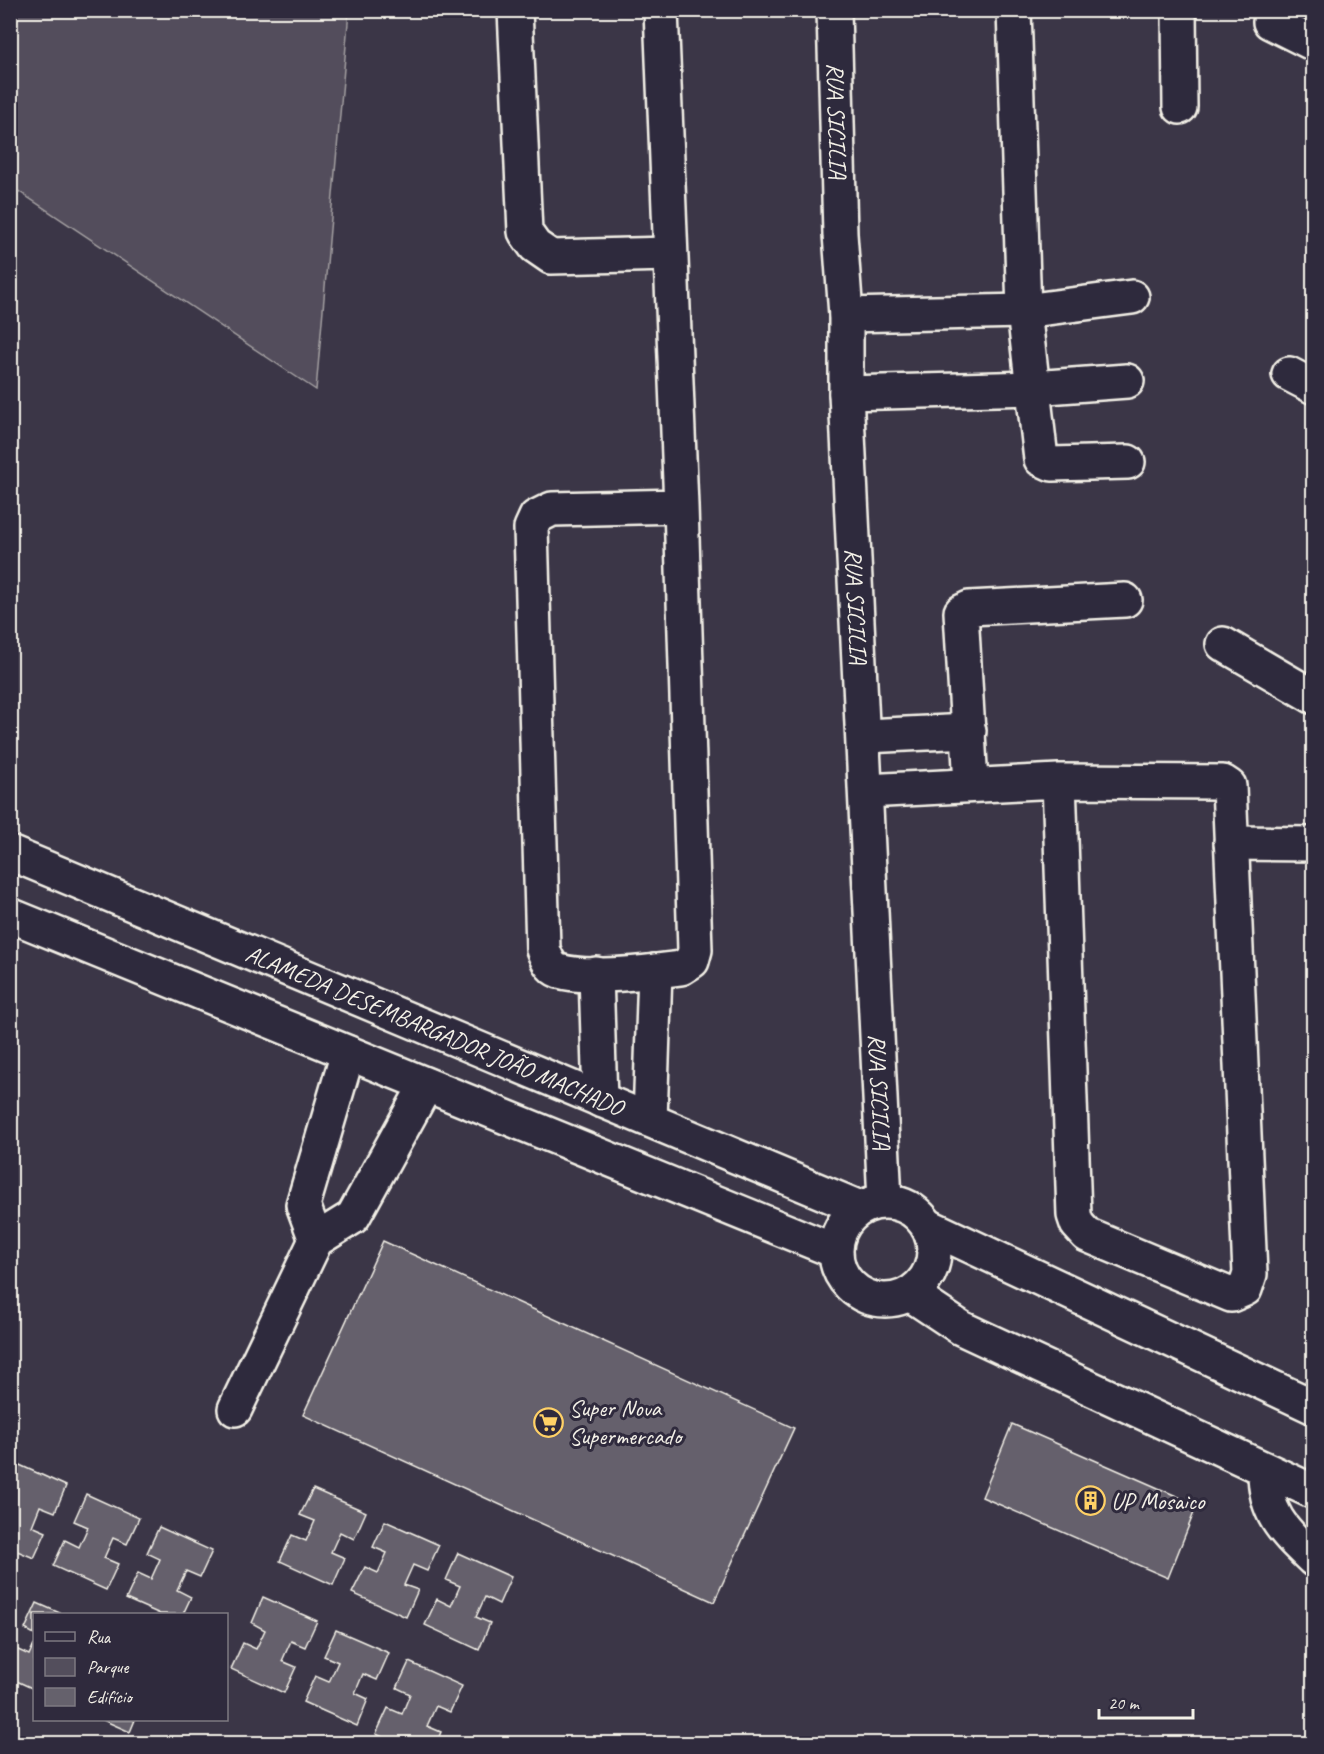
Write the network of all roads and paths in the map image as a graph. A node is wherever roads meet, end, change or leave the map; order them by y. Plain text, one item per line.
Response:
1 (515, 10) edge
2 (661, 10) edge
3 (834, 10) edge
4 (1014, 10) edge
5 (1179, 10) edge
6 (1270, 22) dead end
7 (1314, 44) edge
8 (1180, 108) dead end
9 (670, 254) junction
10 (1132, 297) dead end
11 (1024, 311) junction
12 (846, 315) junction
13 (1127, 381) dead end
14 (1033, 388) junction
15 (846, 393) junction
16 (1128, 462) dead end
17 (681, 506) junction
18 (1125, 600) dead end
19 (1223, 644) dead end
20 (1314, 697) edge
21 (969, 731) junction
22 (865, 736) junction
23 (1059, 781) junction
24 (971, 784) junction
25 (866, 791) junction
26 (1231, 843) junction
27 (1314, 844) edge
28 (10, 853) edge
29 (10, 915) edge
30 (654, 971) junction
31 (596, 974) junction
32 (348, 1053) junction
33 (426, 1085) junction
34 (600, 1100) junction
35 (650, 1120) junction
36 (873, 1205) junction
37 (928, 1226) junction
38 (316, 1240) junction
39 (835, 1251) junction
40 (910, 1294) junction
41 (1314, 1407) edge
42 (235, 1409) dead end
43 (1265, 1471) junction
44 (1314, 1492) edge
45 (1314, 1560) edge

1 - 9 street
2 - 9 street
3 - 12 street, RUA SICILIA
4 - 11 street
5 - 8 street
6 - 7 street
9 - 17 street
10 - 11 street
11 - 12 street
11 - 14 street
12 - 15 street, RUA SICILIA
13 - 14 street
14 - 15 street
14 - 16 street
15 - 22 street, RUA SICILIA
17 - 30 street
17 - 31 street
18 - 21 street
19 - 20 street
21 - 22 street
21 - 24 street
22 - 25 street, RUA SICILIA
23 - 24 street
23 - 26 street
23 - 26 street
24 - 25 street
25 - 36 street, RUA SICILIA
26 - 27 street
28 - 34 street, ALAMEDA DESEMBARGADOR JOÃO MACHADO
29 - 32 street
30 - 31 street
30 - 35 street
31 - 34 street
32 - 33 street
32 - 38 street
33 - 38 street
33 - 39 street
34 - 35 street, ALAMEDA DESEMBARGADOR JOÃO MACHADO
35 - 36 street, ALAMEDA DESEMBARGADOR JOÃO MACHADO
36 - 37 street
36 - 39 street
37 - 40 street
37 - 41 street
38 - 42 street
39 - 40 street
40 - 43 street
43 - 44 street
43 - 45 street

